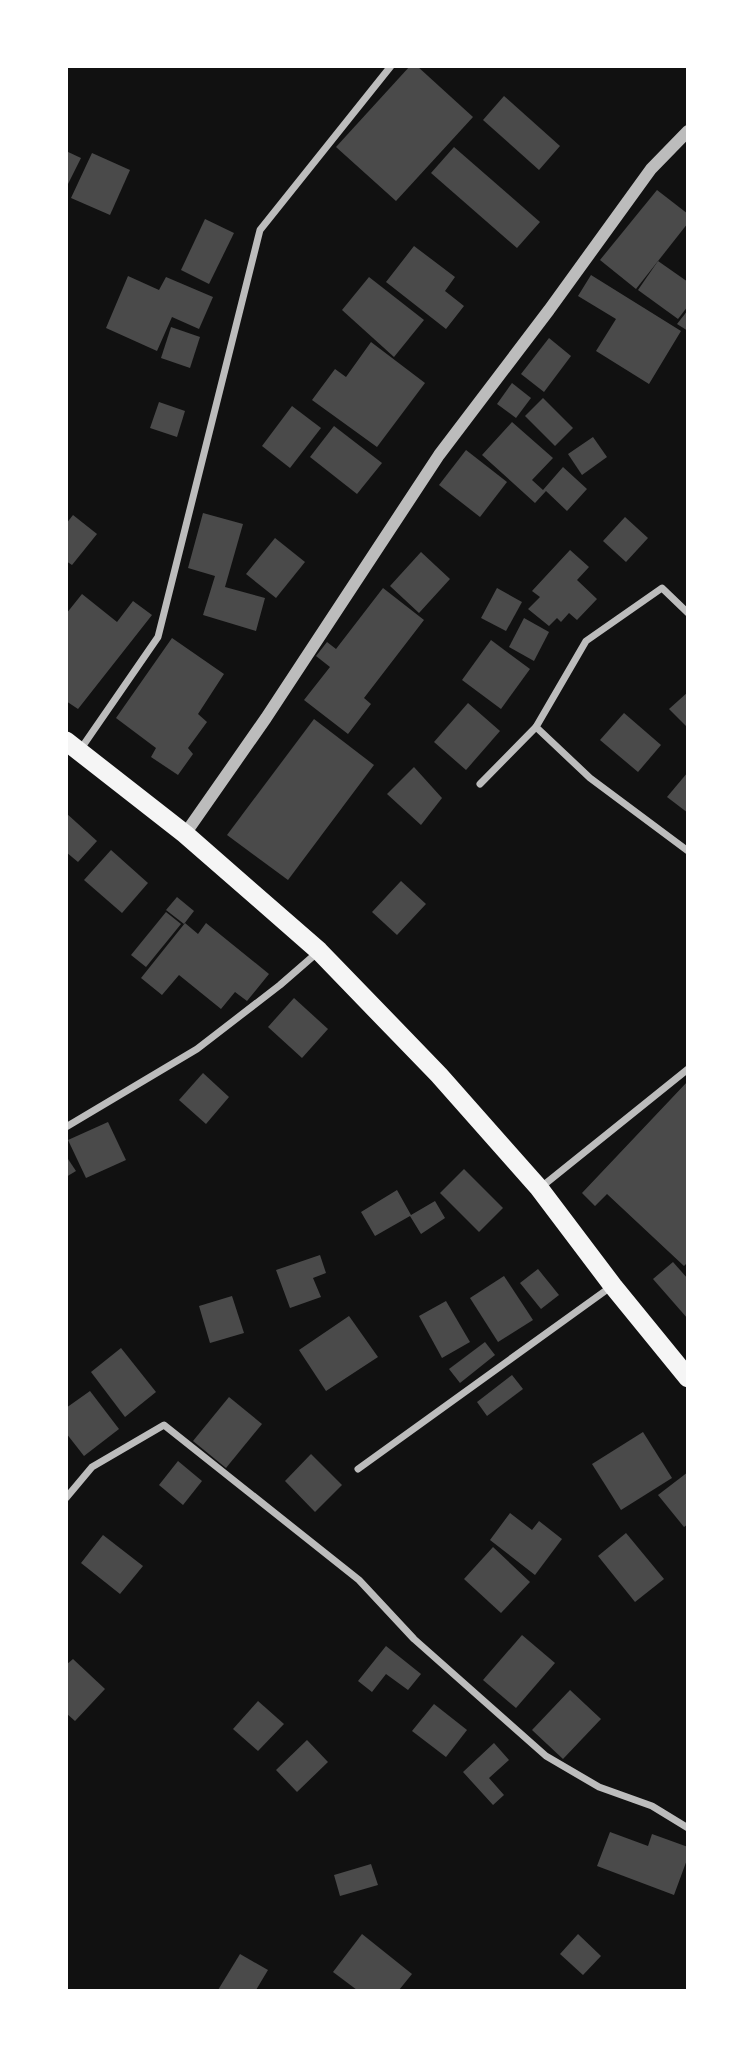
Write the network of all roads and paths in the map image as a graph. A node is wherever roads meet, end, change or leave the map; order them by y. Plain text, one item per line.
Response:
1 (391, 66) edge
2 (688, 131) edge
3 (688, 614) edge
4 (536, 727) junction
5 (73, 746) edge
6 (480, 784) dead end
7 (185, 834) junction
8 (688, 851) edge
9 (318, 951) junction
10 (688, 1069) edge
11 (66, 1127) edge
12 (539, 1188) junction
13 (613, 1286) junction
14 (688, 1377) edge
15 (358, 1469) dead end
16 (66, 1498) edge
17 (688, 1828) edge

1 - 5 street
2 - 7 street
3 - 4 street
4 - 6 street
4 - 8 street
5 - 7 highway
7 - 9 highway
9 - 11 street
9 - 12 highway
10 - 12 street
12 - 13 highway
13 - 14 highway
13 - 15 street
16 - 17 street

